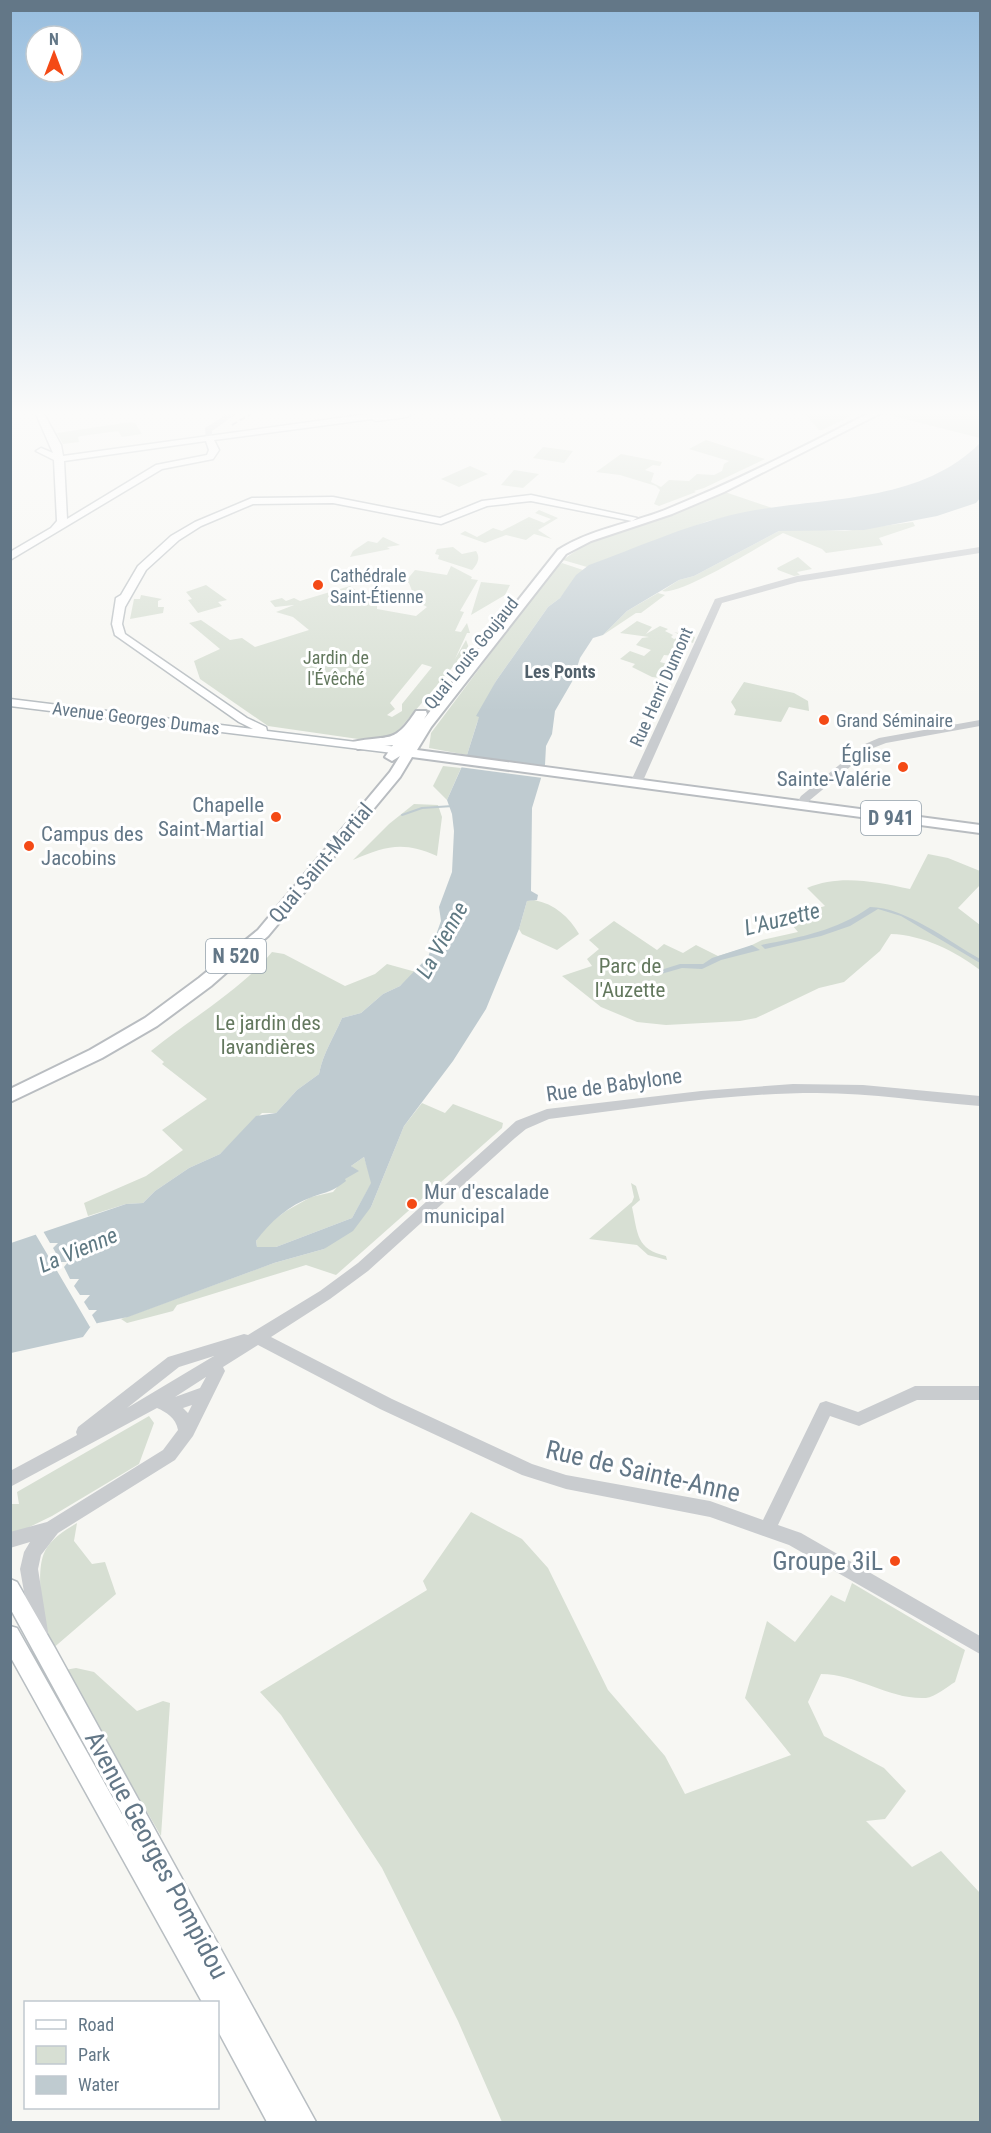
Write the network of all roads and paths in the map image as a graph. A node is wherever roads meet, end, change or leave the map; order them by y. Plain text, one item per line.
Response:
1 (62, 514) edge
2 (82, 514) edge
3 (83, 514) edge
4 (225, 514) edge
5 (394, 514) edge
6 (459, 514) edge
7 (599, 514) edge
8 (650, 514) edge
9 (662, 514) edge
10 (62, 518) junction
11 (614, 518) junction
12 (634, 520) junction
13 (54, 531) junction
14 (981, 550) edge
15 (10, 557) edge
16 (552, 558) junction
17 (10, 702) edge
18 (981, 723) edge
19 (248, 724) junction
20 (261, 735) junction
21 (414, 735) junction
22 (312, 738) junction
23 (358, 746) junction
24 (403, 752) junction
25 (444, 758) junction
26 (389, 773) junction
27 (636, 783) junction
28 (801, 806) junction
29 (981, 829) edge
30 (10, 1084) edge
31 (10, 1096) edge
32 (981, 1101) edge
33 (258, 1336) junction
34 (192, 1355) junction
35 (214, 1366) junction
36 (148, 1380) junction
37 (207, 1393) junction
38 (981, 1393) edge
39 (163, 1403) junction
40 (187, 1431) junction
41 (72, 1445) junction
42 (10, 1480) edge
43 (52, 1528) junction
44 (768, 1528) junction
45 (10, 1540) edge
46 (10, 1588) edge
47 (10, 1635) edge
48 (40, 1640) junction
49 (981, 1647) edge
50 (214, 2001) edge
51 (219, 2010) edge
52 (280, 2122) edge
53 (304, 2122) edge

1 - 10 main road
2 - 10 main road
3 - 13 main road
4 - 19 main road
5 - 6 main road
7 - 11 main road
8 - 12 main road, N 520
9 - 12 main road, N 520
10 - 13 main road
11 - 12 main road, N 520
11 - 16 main road, N 520
12 - 16 main road, N 520
13 - 15 main road
14 - 27 street, Rue Henri Dumont
16 - 21 main road, Quai Louis Goujaud / N 520
17 - 20 main road, Avenue Georges Dumas
18 - 28 street
19 - 20 main road
19 - 22 main road
20 - 22 main road, Avenue Georges Dumas
21 - 23 main road
21 - 24 main road, Quai Louis Goujaud / N 520
21 - 25 main road
22 - 23 main road
23 - 24 main road
23 - 26 main road
24 - 25 main road, D 941
24 - 26 main road, Quai Saint-Martial / N 520
25 - 26 main road
25 - 27 main road, D 941
26 - 30 main road, Quai Saint-Martial / N 520
26 - 31 main road, Quai Saint-Martial / N 520
27 - 28 main road, D 941
28 - 29 main road, D 941
32 - 33 street, Rue de Babylone
33 - 34 street, Rue de Babylone
33 - 35 street, Rue de Babylone
33 - 44 street, Rue de Sainte-Anne
34 - 35 street
34 - 36 street, Rue de Babylone
35 - 37 street
35 - 39 street, Rue de Babylone
36 - 39 street
36 - 41 street, Rue de Babylone
37 - 39 street
37 - 40 street
38 - 44 street
39 - 40 street
39 - 41 street, Rue de Babylone
40 - 43 street
41 - 42 street
43 - 45 street
43 - 48 street
44 - 49 street, Rue de Sainte-Anne
46 - 48 main road, Avenue Georges Pompidou
47 - 50 main road, Avenue Georges Pompidou
48 - 53 main road, Avenue Georges Pompidou
51 - 52 main road, Avenue Georges Pompidou

